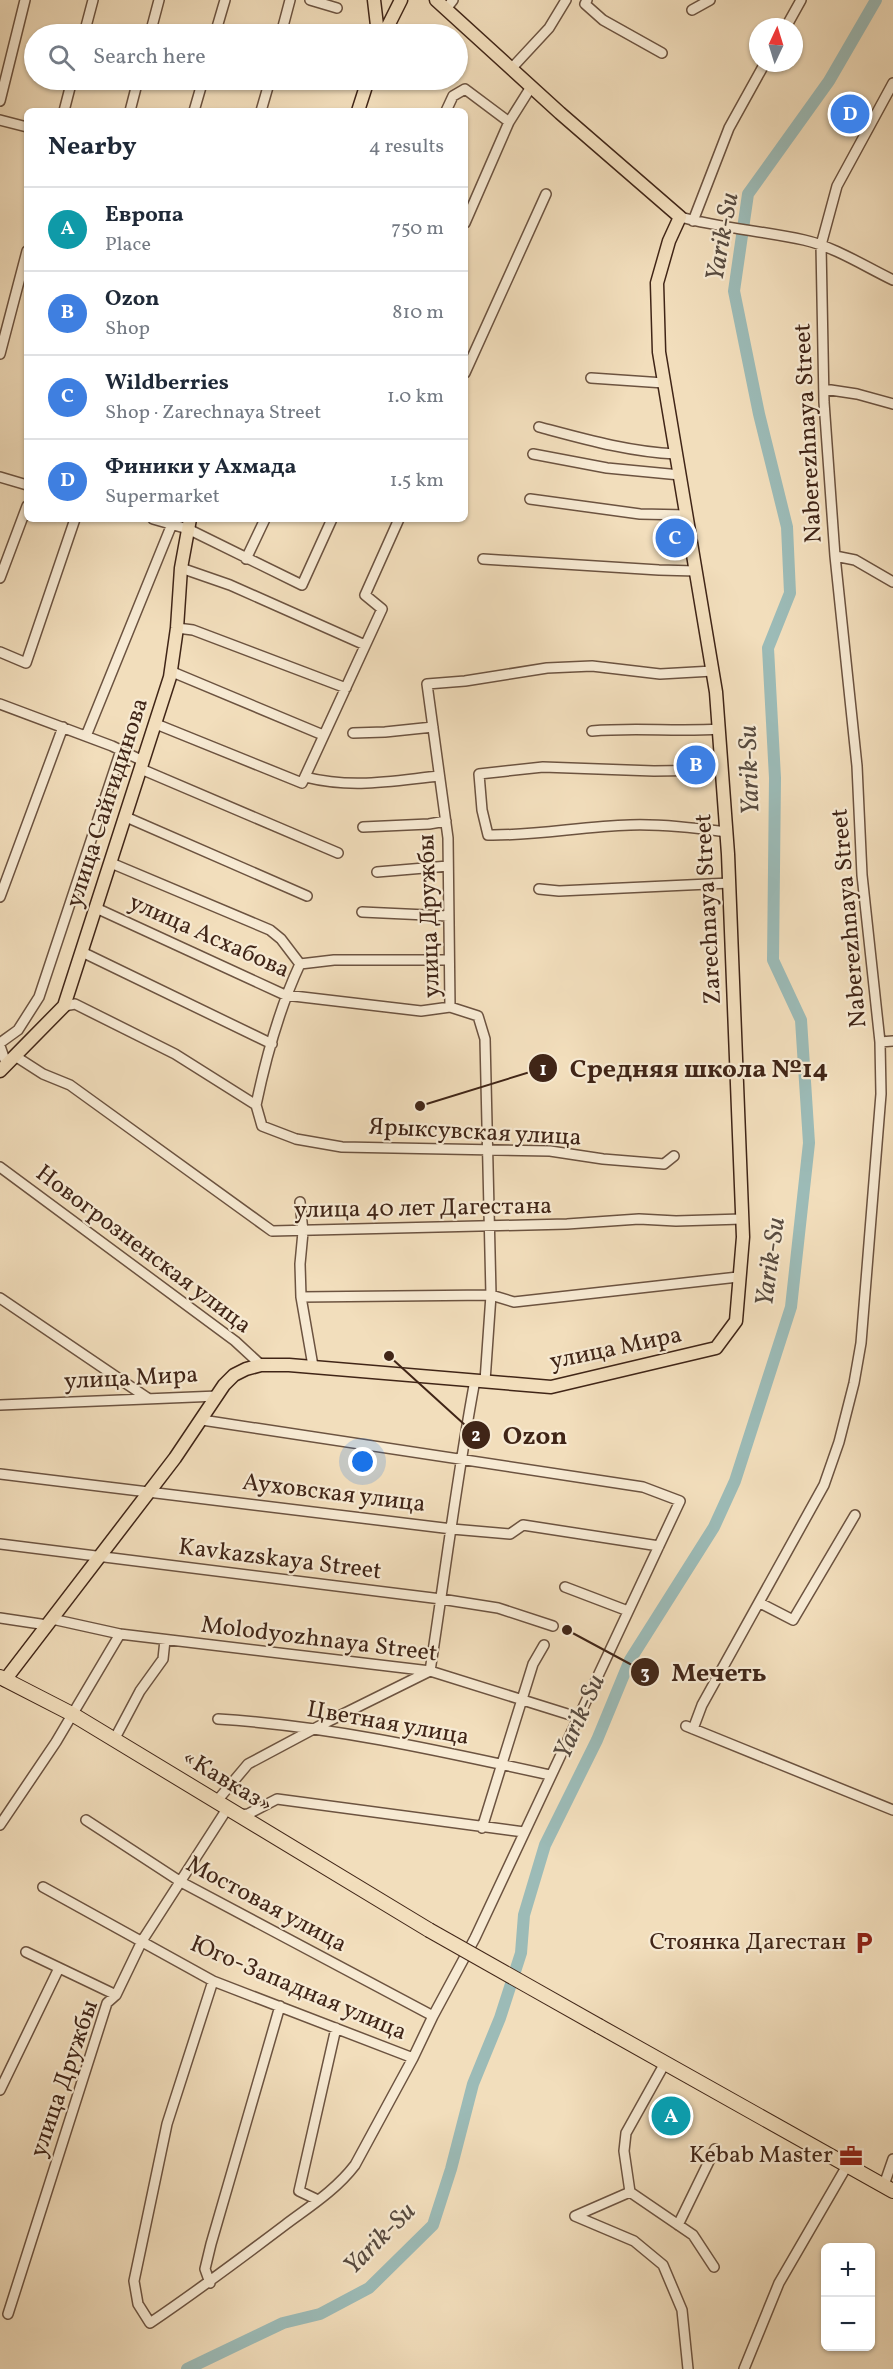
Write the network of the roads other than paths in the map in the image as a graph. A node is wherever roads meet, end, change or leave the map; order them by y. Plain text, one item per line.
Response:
1 (26, 0) edge
2 (93, 0) edge
3 (159, 0) edge
4 (225, 0) edge
5 (290, 0) edge
6 (310, 0) edge
7 (374, 0) edge
8 (401, 0) edge
9 (566, 0) edge
10 (710, 0) edge
11 (801, 0) edge
12 (586, 2) edge
13 (445, 3) edge
14 (337, 8) dead end
15 (692, 10) dead end
16 (791, 18) edge
17 (87, 24) edge
18 (153, 24) edge
19 (218, 24) edge
20 (284, 24) edge
21 (377, 24) edge
22 (389, 24) edge
23 (466, 24) edge
24 (468, 26) edge
25 (662, 53) dead end
26 (511, 69) junction
27 (760, 72) edge
28 (893, 83) edge
29 (531, 87) junction
30 (69, 90) edge
31 (135, 90) edge
32 (200, 90) edge
33 (267, 90) edge
34 (365, 90) edge
35 (463, 90) edge
36 (466, 90) edge
37 (0, 101) edge
38 (65, 108) edge
39 (131, 108) edge
40 (195, 108) edge
41 (262, 108) edge
42 (359, 108) edge
43 (447, 108) edge
44 (0, 120) edge
45 (509, 122) junction
46 (24, 126) edge
47 (546, 194) dead end
48 (468, 216) edge
49 (680, 217) junction
50 (693, 221) junction
51 (821, 245) junction
52 (24, 262) edge
53 (893, 280) edge
54 (0, 354) edge
55 (468, 366) edge
56 (591, 378) dead end
57 (664, 384) junction
58 (824, 389) junction
59 (893, 404) edge
60 (539, 427) dead end
61 (533, 454) dead end
62 (675, 454) junction
63 (680, 475) junction
64 (0, 477) edge
65 (24, 484) edge
66 (530, 499) dead end
67 (24, 514) edge
68 (687, 515) junction
69 (74, 522) edge
70 (164, 522) edge
71 (264, 522) edge
72 (331, 522) edge
73 (398, 522) edge
74 (172, 524) junction
75 (189, 524) edge
76 (835, 556) junction
77 (246, 559) junction
78 (483, 559) dead end
79 (181, 568) junction
80 (696, 571) junction
81 (0, 578) edge
82 (893, 582) edge
83 (177, 628) junction
84 (365, 645) junction
85 (0, 652) edge
86 (170, 671) junction
87 (713, 671) junction
88 (346, 687) junction
89 (0, 704) edge
90 (156, 724) junction
91 (63, 727) junction
92 (433, 727) junction
93 (719, 729) junction
94 (592, 731) dead end
95 (353, 733) dead end
96 (323, 735) junction
97 (86, 736) junction
98 (121, 750) junction
99 (142, 765) junction
100 (722, 770) junction
101 (439, 776) junction
102 (304, 780) junction
103 (126, 817) junction
104 (446, 821) junction
105 (363, 827) dead end
106 (727, 832) junction
107 (338, 853) dead end
108 (111, 863) junction
109 (448, 866) junction
110 (377, 872) dead end
111 (730, 883) junction
112 (539, 889) dead end
113 (307, 896) dead end
114 (0, 897) edge
115 (96, 908) junction
116 (362, 912) dead end
117 (448, 916) junction
118 (82, 952) junction
119 (448, 960) junction
120 (300, 964) junction
121 (285, 995) junction
122 (64, 1006) junction
123 (450, 1007) junction
124 (893, 1041) edge
125 (880, 1042) junction
126 (0, 1044) edge
127 (272, 1044) junction
128 (7, 1063) edge
129 (256, 1105) junction
130 (487, 1150) junction
131 (674, 1156) dead end
132 (0, 1167) edge
133 (300, 1202) dead end
134 (742, 1219) junction
135 (488, 1225) junction
136 (303, 1232) junction
137 (738, 1277) junction
138 (491, 1295) junction
139 (301, 1297) junction
140 (0, 1298) edge
141 (736, 1321) joint
142 (261, 1365) junction
143 (313, 1365) junction
144 (480, 1380) junction
145 (218, 1396) junction
146 (149, 1400) junction
147 (0, 1405) edge
148 (202, 1420) junction
149 (460, 1459) junction
150 (0, 1474) edge
151 (150, 1491) junction
152 (855, 1515) dead end
153 (453, 1529) junction
154 (0, 1544) edge
155 (659, 1546) junction
156 (99, 1558) junction
157 (565, 1587) dead end
158 (441, 1599) junction
159 (759, 1603) junction
160 (628, 1611) junction
161 (0, 1618) edge
162 (50, 1622) junction
163 (553, 1626) dead end
164 (120, 1634) junction
165 (165, 1640) junction
166 (544, 1645) dead end
167 (430, 1671) junction
168 (2, 1678) edge
169 (523, 1700) junction
170 (72, 1714) junction
171 (577, 1717) junction
172 (218, 1719) dead end
173 (312, 1730) junction
174 (114, 1740) junction
175 (502, 1765) junction
176 (550, 1775) junction
177 (227, 1809) junction
178 (893, 1810) edge
179 (86, 1820) dead end
180 (0, 1824) edge
181 (482, 1828) junction
182 (524, 1832) junction
183 (181, 1882) junction
184 (43, 1887) dead end
185 (142, 1941) junction
186 (26, 1952) dead end
187 (58, 1968) junction
188 (213, 1981) junction
189 (116, 1995) junction
190 (280, 2006) junction
191 (433, 2016) junction
192 (336, 2028) junction
193 (413, 2058) junction
194 (665, 2063) junction
195 (0, 2090) edge
196 (715, 2149) dead end
197 (893, 2158) edge
198 (848, 2164) junction
199 (888, 2188) edge
200 (630, 2192) junction
201 (318, 2200) junction
202 (678, 2225) junction
203 (714, 2268) dead end
204 (210, 2283) junction
205 (8, 2314) dead end
206 (688, 2369) edge
207 (744, 2369) edge

1 - 37 street
2 - 17 street
3 - 18 street
4 - 19 street
5 - 20 street
6 - 14 street
7 - 21 main road
8 - 22 main road
9 - 26 street
10 - 15 street
11 - 16 street
12 - 25 street
13 - 23 main road
24 - 26 main road
26 - 29 main road
27 - 50 street
28 - 51 street, Naberezhnaya Street
29 - 45 street
29 - 49 main road
30 - 38 street
31 - 39 street
32 - 40 street
33 - 41 street
34 - 42 main road
35 - 43 street
36 - 45 street
44 - 46 street
45 - 48 street
47 - 55 street
49 - 50 street
49 - 57 main road, Zarechnaya Street
50 - 51 street
51 - 53 street
51 - 58 street, Naberezhnaya Street
52 - 54 street
56 - 57 street
57 - 62 main road, Zarechnaya Street
58 - 59 street
58 - 76 street, Naberezhnaya Street
60 - 62 street
61 - 63 street
62 - 63 main road, Zarechnaya Street
63 - 68 main road, Zarechnaya Street
64 - 65 street
66 - 68 street
67 - 81 street
68 - 80 main road, Zarechnaya Street
69 - 85 street
70 - 74 street
71 - 77 street
72 - 77 street
73 - 84 street
74 - 75 street
74 - 97 street
75 - 77 street
75 - 79 main road, улица Сайгидинова
76 - 82 street
76 - 125 street, Naberezhnaya Street
78 - 80 street
79 - 83 main road, улица Сайгидинова
79 - 84 street
80 - 87 main road, Zarechnaya Street
83 - 86 main road, улица Сайгидинова
83 - 88 street
84 - 88 street
86 - 90 main road, улица Сайгидинова
86 - 96 street
87 - 92 street, улица Дружбы
87 - 93 main road, Zarechnaya Street
88 - 96 street
89 - 91 street
90 - 99 main road, улица Сайгидинова
90 - 102 street
91 - 97 street
91 - 114 street
92 - 95 street
92 - 101 street, улица Дружбы
93 - 94 street
93 - 100 main road, Zarechnaya Street
96 - 102 street
97 - 98 street
98 - 99 street
98 - 126 street
99 - 103 main road, улица Сайгидинова
99 - 107 street
100 - 106 main road, Zarechnaya Street
100 - 106 street
101 - 102 street
101 - 104 street, улица Дружбы
103 - 108 main road, улица Сайгидинова
103 - 113 street
104 - 105 street
104 - 109 street, улица Дружбы
106 - 111 main road, Zarechnaya Street
108 - 115 main road, улица Сайгидинова
108 - 120 street
109 - 110 street
109 - 117 street, улица Дружбы
111 - 112 street
111 - 134 main road, Zarechnaya Street
115 - 118 main road, улица Сайгидинова
115 - 121 street, улица Асхабова
116 - 117 street
117 - 119 street, улица Дружбы
118 - 122 main road, улица Сайгидинова
118 - 127 street
119 - 120 street
119 - 123 street, улица Дружбы
120 - 121 street
121 - 123 street, улица Асхабова
121 - 127 street
122 - 128 main road, улица Сайгидинова
122 - 129 street, Ярыксувская улица
123 - 130 street, улица Дружбы
124 - 125 street
125 - 159 street, Naberezhnaya Street
126 - 128 street
127 - 129 street
128 - 136 street, улица 40 лет Дагестана
129 - 130 street, Ярыксувская улица
130 - 131 street, Ярыксувская улица
130 - 135 street, улица Дружбы
132 - 142 street, Новогрозненская улица
133 - 136 street
134 - 135 street, улица 40 лет Дагестана
134 - 137 main road, Zarechnaya Street
135 - 136 street, улица 40 лет Дагестана
135 - 138 street, улица Дружбы
136 - 139 street
137 - 138 street
137 - 141 main road, Zarechnaya Street
138 - 139 street
138 - 144 street, улица Дружбы
139 - 143 street
140 - 146 street
141 - 144 main road, улица Мира
142 - 143 main road, улица Мира
142 - 145 main road, улица Мира
143 - 144 main road, улица Мира
144 - 149 street, улица Дружбы
145 - 146 street, улица Мира
145 - 148 main road
146 - 147 street, улица Мира
148 - 149 street
148 - 151 main road
149 - 153 street, улица Дружбы
149 - 155 street
150 - 151 street, Ауховская улица
151 - 153 street, Ауховская улица
151 - 156 main road
152 - 159 street
153 - 155 street, Ауховская улица
153 - 158 street, улица Дружбы
154 - 156 street, Kavkazskaya Street
155 - 160 street
156 - 158 street, Kavkazskaya Street
156 - 162 main road
157 - 160 street
158 - 163 street, Kavkazskaya Street
158 - 167 street, улица Дружбы
159 - 178 street, Naberezhnaya Street
160 - 171 street
161 - 162 street, Molodyozhnaya Street
162 - 164 street, Molodyozhnaya Street
162 - 168 main road
164 - 165 street, Molodyozhnaya Street
164 - 170 street
165 - 167 street, Molodyozhnaya Street
165 - 174 street
166 - 169 street
167 - 169 street, Molodyozhnaya Street
167 - 173 street, улица Дружбы
168 - 170 highway, «Кавказ»
169 - 171 street, Molodyozhnaya Street
169 - 175 street
170 - 174 highway, «Кавказ»
170 - 180 street
171 - 176 street
172 - 173 street, Цветная улица
173 - 175 street, Цветная улица
173 - 177 street, улица Дружбы
174 - 177 highway, «Кавказ»
175 - 176 street, Цветная улица
175 - 181 street
176 - 182 street
177 - 181 street
177 - 183 street, улица Дружбы
177 - 194 highway, «Кавказ», bridge
179 - 183 street, Мостовая улица
181 - 182 street
182 - 191 street
183 - 185 street, улица Дружбы
183 - 191 street, Мостовая улица
184 - 185 street, Юго-Западная улица
185 - 188 street, Юго-Западная улица
185 - 189 street, улица Дружбы
186 - 187 street
187 - 189 street
187 - 195 street
188 - 190 street, Юго-Западная улица
188 - 204 street
189 - 205 street, улица Дружбы
190 - 192 street, Юго-Западная улица
190 - 204 street
191 - 193 street
192 - 193 street, Юго-Западная улица
192 - 201 street
193 - 201 street
194 - 198 highway, «Кавказ»
194 - 200 street
196 - 202 street
197 - 199 street
198 - 199 highway, «Кавказ»
198 - 207 street
200 - 202 street
200 - 206 street
201 - 204 street
202 - 203 street

